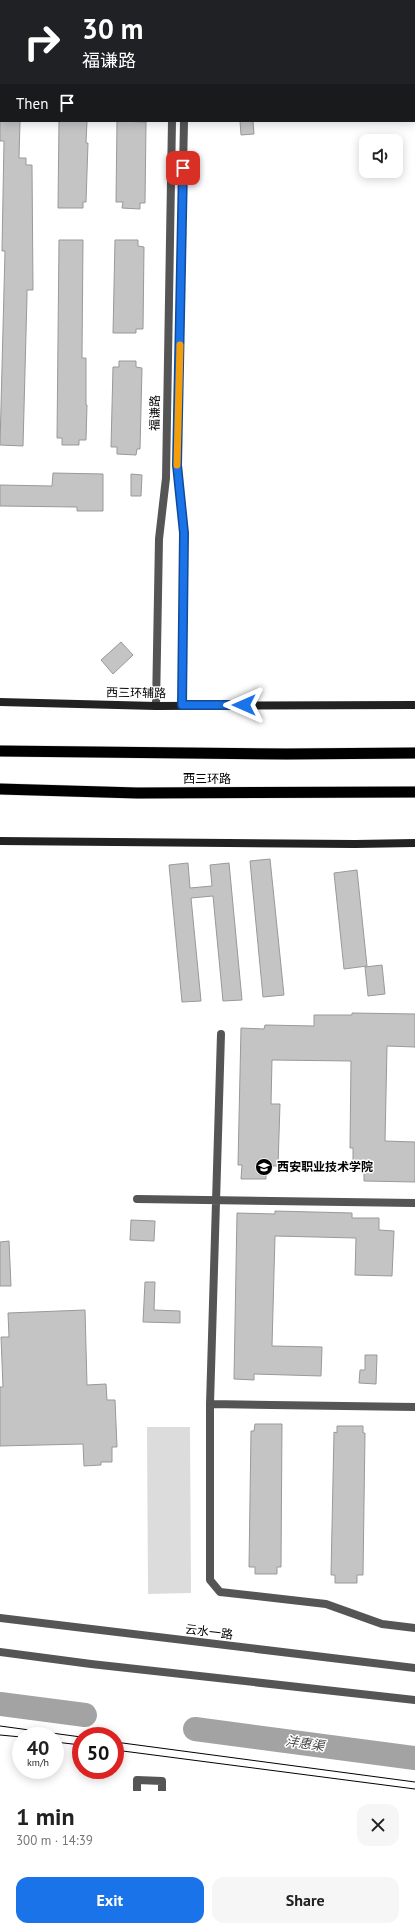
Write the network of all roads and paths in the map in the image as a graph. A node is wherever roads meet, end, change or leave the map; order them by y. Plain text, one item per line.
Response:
1 (172, 122) edge
2 (184, 122) edge
3 (0, 702) edge
4 (182, 705) junction
5 (415, 705) edge
6 (156, 706) junction
7 (0, 751) edge
8 (415, 753) edge
9 (0, 789) edge
10 (415, 792) edge
11 (0, 841) edge
12 (415, 843) edge
13 (221, 1034) dead end
14 (137, 1198) dead end
15 (216, 1199) junction
16 (415, 1203) edge
17 (210, 1404) junction
18 (415, 1407) edge
19 (0, 1618) edge
20 (415, 1628) edge
21 (0, 1652) edge
22 (415, 1668) edge
23 (415, 1700) edge
24 (137, 1791) edge
25 (162, 1791) edge

1 - 6 street, 福谦路
2 - 4 street, 福谦路
3 - 6 main road, 西三环辅路
4 - 5 main road, 西三环辅路
4 - 6 main road, 西三环辅路
7 - 8 highway
9 - 10 highway, 西三环路
11 - 12 main road
13 - 15 street
14 - 15 street
15 - 16 street
15 - 17 street
17 - 18 street
17 - 20 street
19 - 22 street, 云水一路
21 - 23 street
24 - 25 street

